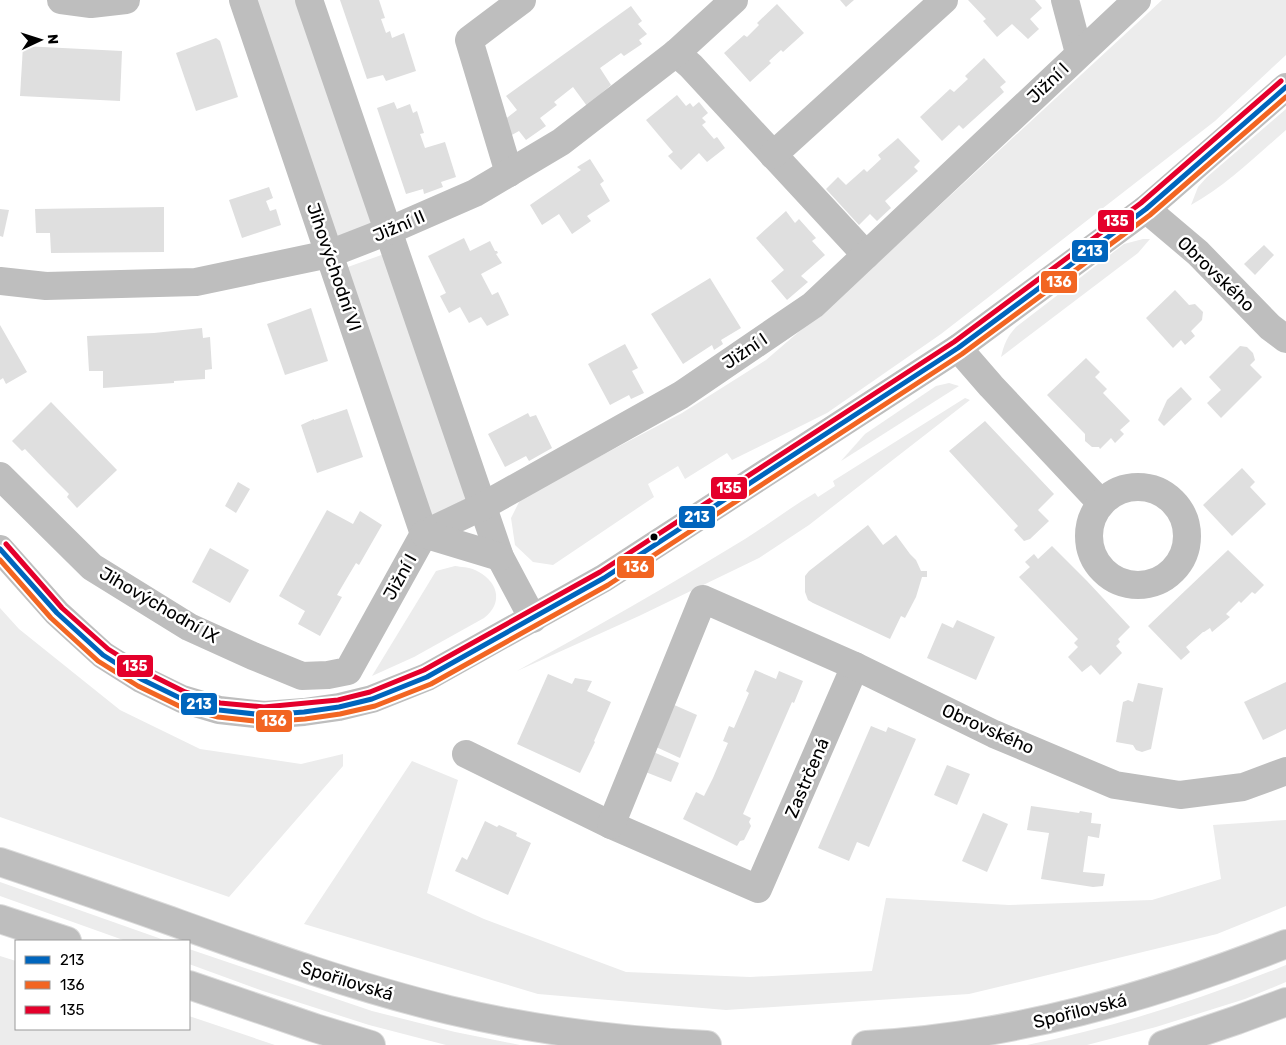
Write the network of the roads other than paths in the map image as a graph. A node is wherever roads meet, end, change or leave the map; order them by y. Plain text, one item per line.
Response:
1 (61, 0) edge
2 (126, 0) edge
3 (243, 0) edge
4 (309, 0) edge
5 (522, 0) edge
6 (734, 0) edge
7 (944, 0) edge
8 (1065, 0) edge
9 (1137, 0) edge
10 (676, 53) junction
11 (1079, 53) junction
12 (1286, 87) edge
13 (773, 155) junction
14 (509, 173) junction
15 (1146, 209) junction
16 (388, 231) junction
17 (329, 254) junction
18 (866, 255) junction
19 (0, 281) edge
20 (1286, 339) edge
21 (958, 348) junction
22 (0, 476) edge
23 (1101, 503) dead end
24 (482, 506) junction
25 (424, 534) junction
26 (0, 549) edge
27 (500, 557) junction
28 (533, 619) junction
29 (855, 666) junction
30 (348, 671) joint
31 (466, 754) dead end
32 (1286, 772) edge
33 (611, 825) junction
34 (0, 862) edge
35 (0, 919) edge
36 (64, 940) edge
37 (1286, 944) edge
38 (190, 985) edge
39 (1286, 1002) edge
40 (371, 1045) edge
41 (707, 1045) edge
42 (866, 1045) edge
43 (1162, 1045) edge

1 - 2 main road
3 - 17 main road, Jihovýchodní VI
4 - 16 main road
5 - 14 main road
6 - 10 main road, Jižní II
7 - 13 main road
8 - 11 main road
9 - 11 main road, Jižní I
10 - 13 main road
10 - 14 main road, Jižní II
11 - 18 main road, Jižní I
12 - 15 main road
13 - 18 main road
14 - 16 main road, Jižní II
15 - 20 main road, Obrovského
15 - 21 main road
16 - 17 main road, Jižní II
16 - 24 main road
17 - 19 main road, Jižní II
17 - 25 main road, Jihovýchodní VI
18 - 24 main road, Jižní I
21 - 23 main road
21 - 28 main road
22 - 30 main road, Jihovýchodní IX
24 - 25 main road, Jižní I
24 - 27 main road
25 - 27 main road
25 - 30 main road, Jižní I
26 - 28 main road
27 - 28 main road
29 - 32 main road, Obrovského
29 - 33 main road, Zastrčená
29 - 33 main road, Obrovského
31 - 33 main road
34 - 41 main road, Spořilovská
35 - 36 main road
37 - 42 main road, Spořilovská
38 - 40 main road
39 - 43 main road

